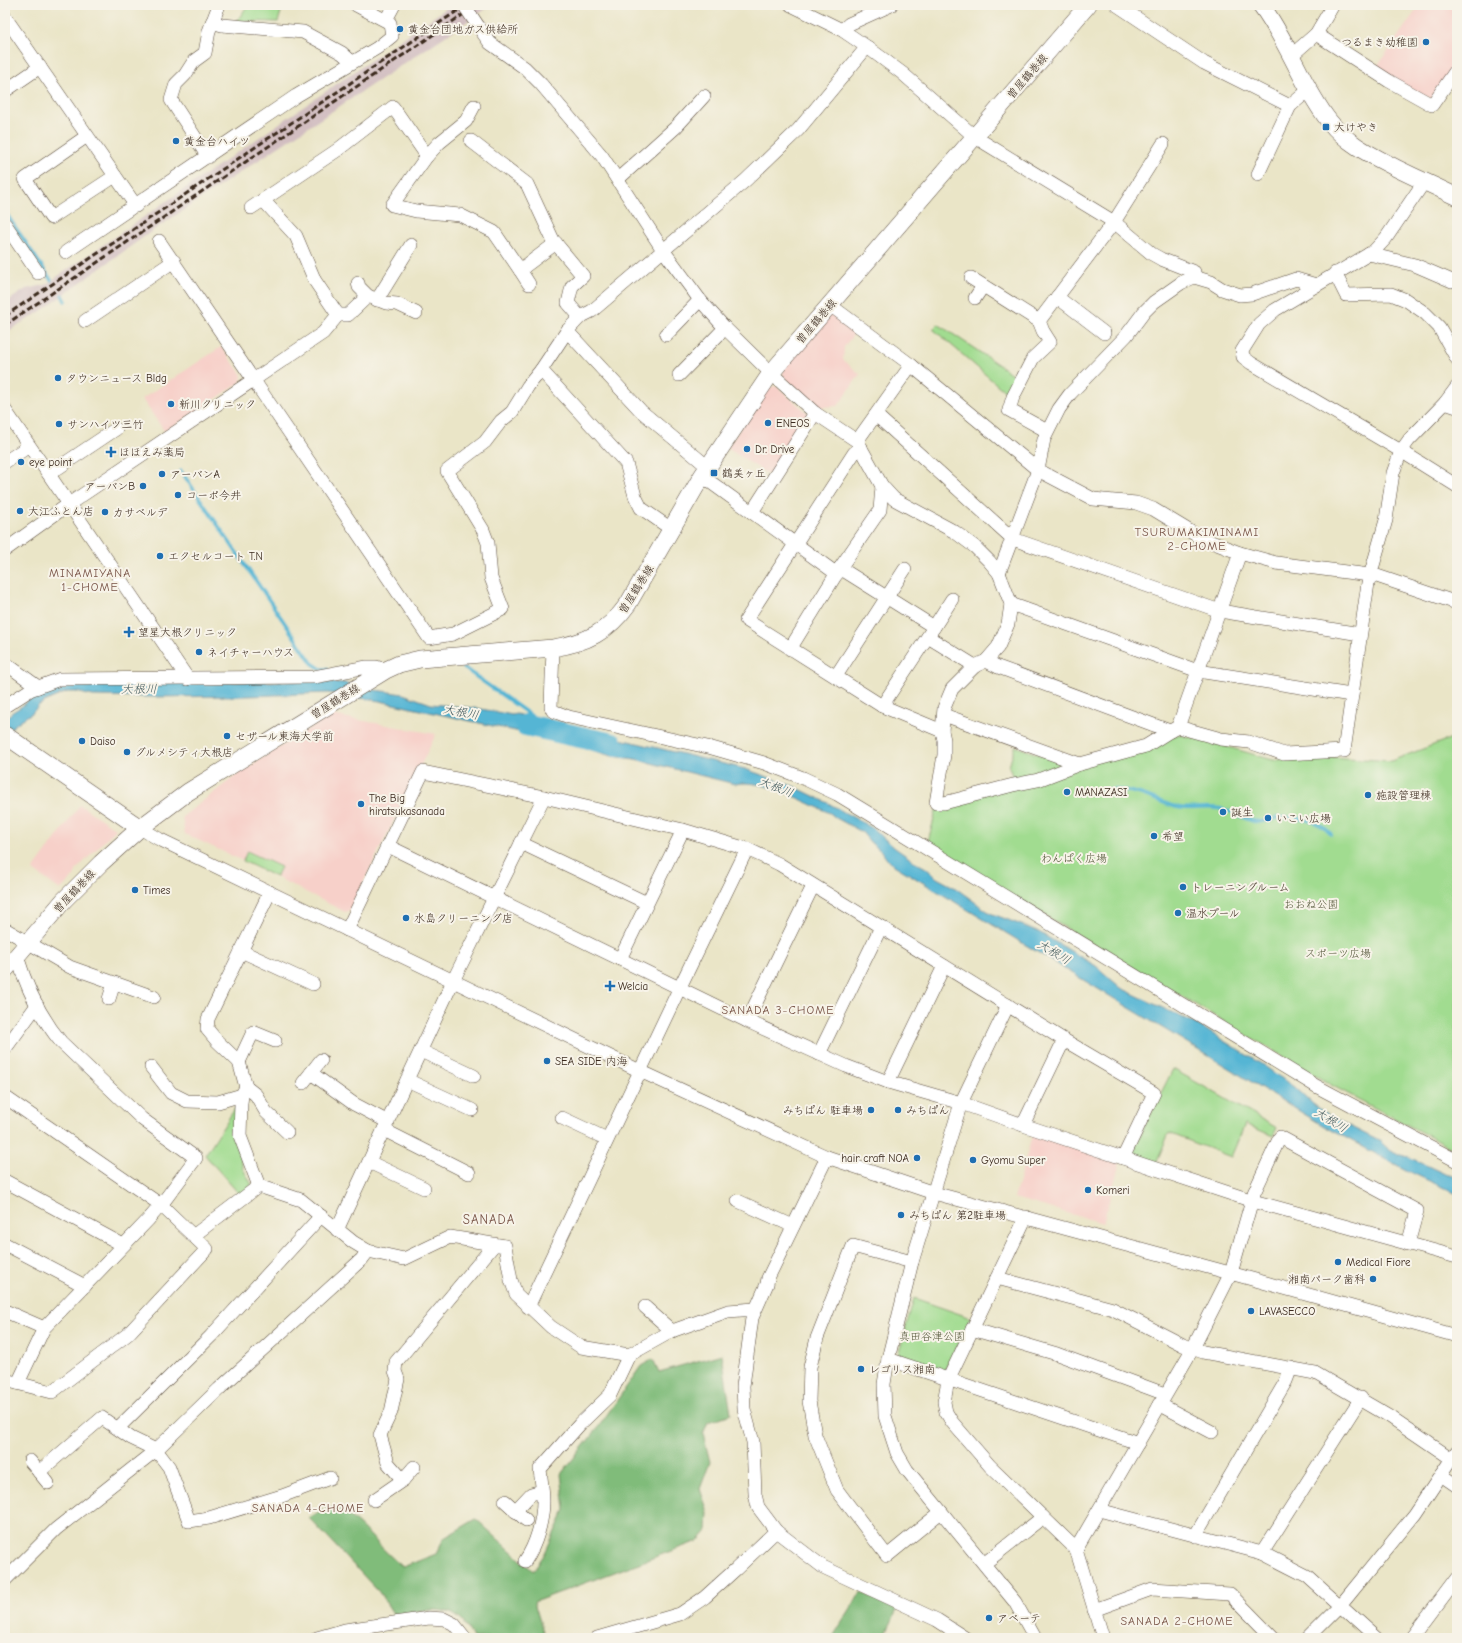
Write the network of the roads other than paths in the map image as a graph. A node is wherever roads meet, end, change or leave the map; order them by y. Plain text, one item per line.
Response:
1 (219, 5) edge
2 (356, 5) edge
3 (394, 5) edge
4 (464, 5) edge
5 (791, 5) edge
6 (891, 5) edge
7 (1088, 5) edge
8 (1117, 5) edge
9 (1261, 5) edge
10 (1333, 5) edge
11 (5, 16) edge
12 (386, 20) junction
13 (212, 22) junction
14 (842, 30) junction
15 (1316, 34) junction
16 (867, 47) junction
17 (1292, 55) junction
18 (352, 62) junction
19 (40, 67) junction
20 (1457, 69) edge
21 (1310, 89) junction
22 (5, 91) edge
23 (704, 96) dead end
24 (474, 106) dead end
25 (1290, 106) junction
26 (87, 136) junction
27 (974, 137) junction
28 (471, 141) dead end
29 (1163, 144) dead end
30 (427, 156) junction
31 (208, 157) junction
32 (1258, 174) dead end
33 (115, 176) junction
34 (618, 179) junction
35 (1424, 182) junction
36 (1457, 197) edge
37 (263, 200) junction
38 (136, 206) junction
39 (251, 208) dead end
40 (1114, 222) junction
41 (5, 224) edge
42 (159, 241) dead end
43 (556, 244) junction
44 (411, 246) dead end
45 (662, 250) junction
46 (66, 252) dead end
47 (1369, 254) junction
48 (174, 261) junction
49 (520, 270) junction
50 (38, 273) dead end
51 (1335, 273) junction
52 (1194, 277) junction
53 (971, 278) dead end
54 (1457, 279) edge
55 (358, 283) dead end
56 (529, 284) dead end
57 (1316, 285) junction
58 (983, 286) junction
59 (1057, 297) junction
60 (373, 298) junction
61 (975, 298) dead end
62 (700, 300) junction
63 (830, 305) junction
64 (416, 313) dead end
65 (338, 315) junction
66 (580, 317) junction
67 (86, 321) dead end
68 (1039, 321) junction
69 (725, 328) junction
70 (567, 331) junction
71 (1104, 333) dead end
72 (666, 335) dead end
73 (1457, 359) edge
74 (911, 365) junction
75 (542, 370) junction
76 (771, 373) junction
77 (679, 375) dead end
78 (254, 380) junction
79 (1457, 387) edge
80 (1451, 405) edge
81 (5, 410) edge
82 (815, 413) junction
83 (876, 415) junction
84 (116, 429) dead end
85 (1048, 431) junction
86 (859, 444) junction
87 (29, 446) junction
88 (1401, 451) junction
89 (5, 462) edge
90 (1038, 470) junction
91 (705, 471) junction
92 (49, 474) junction
93 (882, 486) junction
94 (1457, 486) edge
95 (69, 504) junction
96 (752, 512) junction
97 (671, 529) junction
98 (1013, 538) junction
99 (795, 544) junction
100 (5, 550) edge
101 (1240, 553) junction
102 (905, 569) dead end
103 (838, 571) junction
104 (999, 573) junction
105 (1370, 575) junction
106 (887, 597) junction
107 (952, 599) dead end
108 (1457, 603) edge
109 (1011, 604) junction
110 (1220, 611) junction
111 (931, 632) junction
112 (1360, 634) junction
113 (553, 648) junction
114 (790, 649) junction
115 (5, 662) edge
116 (981, 663) junction
117 (1198, 671) junction
118 (383, 672) junction
119 (836, 676) junction
120 (188, 679) junction
121 (38, 687) junction
122 (1351, 695) junction
123 (5, 706) edge
124 (882, 706) junction
125 (944, 715) junction
126 (1174, 729) junction
127 (942, 731) junction
128 (7, 739) edge
129 (1080, 764) junction
130 (544, 797) junction
131 (140, 828) junction
132 (683, 830) junction
133 (522, 843) junction
134 (388, 846) junction
135 (747, 850) junction
136 (814, 886) junction
137 (270, 892) junction
138 (494, 898) junction
139 (647, 903) junction
140 (881, 927) junction
141 (5, 929) edge
142 (347, 930) junction
143 (28, 942) junction
144 (241, 951) junction
145 (17, 956) junction
146 (620, 959) junction
147 (944, 966) junction
148 (5, 970) edge
149 (453, 981) junction
150 (114, 983) junction
151 (312, 984) dead end
152 (680, 987) junction
153 (154, 997) dead end
154 (109, 999) dead end
155 (37, 1005) junction
156 (1008, 1005) junction
157 (747, 1021) junction
158 (1064, 1040) junction
159 (275, 1041) dead end
160 (5, 1049) edge
161 (421, 1051) junction
162 (819, 1054) junction
163 (321, 1060) dead end
164 (239, 1062) junction
165 (151, 1067) dead end
166 (640, 1071) junction
167 (474, 1076) dead end
168 (407, 1080) junction
169 (888, 1082) junction
170 (244, 1091) junction
171 (5, 1097) edge
172 (466, 1103) dead end
173 (961, 1103) junction
174 (562, 1118) dead end
175 (1023, 1125) junction
176 (386, 1126) junction
177 (287, 1132) dead end
178 (607, 1139) junction
179 (827, 1157) junction
180 (1123, 1158) junction
181 (1457, 1161) edge
182 (369, 1162) junction
183 (462, 1166) dead end
184 (5, 1181) edge
185 (259, 1186) junction
186 (424, 1188) dead end
187 (934, 1193) junction
188 (738, 1200) dead end
189 (1252, 1201) junction
190 (161, 1205) junction
191 (321, 1216) junction
192 (1026, 1217) junction
193 (793, 1226) junction
194 (337, 1230) junction
195 (193, 1236) junction
196 (5, 1244) edge
197 (1408, 1244) junction
198 (123, 1245) junction
199 (494, 1245) junction
200 (368, 1251) junction
201 (1457, 1258) edge
202 (912, 1262) junction
203 (1231, 1273) junction
204 (998, 1278) junction
205 (85, 1286) junction
206 (528, 1306) junction
207 (645, 1307) dead end
208 (755, 1309) junction
209 (5, 1311) edge
210 (44, 1328) junction
211 (972, 1329) junction
212 (672, 1331) junction
213 (1457, 1336) edge
214 (1193, 1348) junction
215 (629, 1355) junction
216 (888, 1359) junction
217 (1291, 1368) junction
218 (5, 1380) edge
219 (948, 1380) junction
220 (18, 1383) junction
221 (1361, 1398) junction
222 (1162, 1399) junction
223 (118, 1428) junction
224 (1212, 1432) dead end
225 (1138, 1443) junction
226 (156, 1450) junction
227 (1454, 1455) edge
228 (30, 1461) dead end
229 (414, 1467) dead end
230 (39, 1472) junction
231 (1441, 1475) junction
232 (330, 1478) dead end
233 (403, 1480) junction
234 (48, 1483) dead end
235 (1457, 1486) edge
236 (542, 1491) junction
237 (374, 1500) dead end
238 (505, 1501) dead end
239 (1099, 1510) junction
240 (515, 1511) junction
241 (941, 1512) junction
242 (1043, 1517) junction
243 (526, 1520) dead end
244 (776, 1531) junction
245 (1195, 1536) junction
246 (1076, 1549) junction
247 (1262, 1553) junction
248 (525, 1561) dead end
249 (985, 1563) junction
250 (1457, 1578) edge
251 (5, 1580) edge
252 (1340, 1606) junction
253 (1094, 1610) junction
254 (317, 1638) edge
255 (464, 1638) edge
256 (597, 1638) edge
257 (965, 1638) edge
258 (1035, 1638) edge
259 (1103, 1638) edge
260 (1273, 1638) edge
261 (1308, 1638) edge
262 (1376, 1638) edge
263 (1412, 1638) edge

1 - 13 street
2 - 12 street
3 - 12 street
4 - 34 street, bridge
5 - 14 street
6 - 14 street
7 - 27 main road, 曽屋鶴巻線
8 - 25 street
9 - 17 main road
10 - 15 street
11 - 19 street
12 - 18 street
13 - 18 street
13 - 31 street
14 - 16 street
15 - 17 street
15 - 20 street
16 - 27 street
16 - 45 street
17 - 21 main road
18 - 31 street
19 - 22 street
19 - 26 street
21 - 25 street
21 - 35 main road
23 - 34 street
24 - 30 street
25 - 32 street
26 - 33 street
26 - 33 street
27 - 40 street
27 - 63 main road, 曽屋鶴巻線
28 - 43 street
29 - 40 street
30 - 37 street
30 - 49 street
31 - 38 street
33 - 38 street
34 - 45 street
35 - 36 main road
35 - 47 street
37 - 39 street
37 - 65 street
38 - 46 street
40 - 52 street
40 - 59 street
41 - 50 street
42 - 48 street
43 - 49 street
43 - 66 street
44 - 60 street
45 - 62 street
45 - 66 street
47 - 51 street
47 - 54 street
48 - 67 street
48 - 78 street
49 - 56 street
51 - 57 street
51 - 73 street
52 - 57 street
52 - 85 street
53 - 58 street
55 - 60 street
57 - 88 street
58 - 61 street
58 - 68 street
59 - 68 street
59 - 71 street
60 - 64 street
60 - 65 street
62 - 69 street
62 - 72 street
63 - 74 street
63 - 76 main road, 曽屋鶴巻線
65 - 78 street
66 - 70 street
68 - 85 street
69 - 76 street
69 - 77 street
70 - 75 street
70 - 91 street
74 - 83 street
74 - 90 street
75 - 78 street
75 - 97 street
76 - 82 street
76 - 91 main road, 曽屋鶴巻線
78 - 95 street
79 - 80 street
80 - 88 street
81 - 87 street
82 - 86 street
82 - 96 street
83 - 86 street
83 - 98 street
84 - 92 street
85 - 90 street
86 - 93 street
86 - 99 street
87 - 89 street
87 - 92 street
88 - 94 street
88 - 105 street
90 - 98 street
90 - 101 street
91 - 96 street
91 - 97 main road, 曽屋鶴巻線
92 - 95 street
93 - 103 street
93 - 104 street
95 - 100 street
95 - 120 street
96 - 99 street
97 - 113 main road, 曽屋鶴巻線
98 - 104 street
98 - 110 street
99 - 103 street
99 - 114 street
101 - 105 street
101 - 110 street
102 - 106 street
103 - 106 street
103 - 114 street
104 - 109 street
105 - 108 street
105 - 112 street
106 - 111 street
106 - 119 street
107 - 111 street
109 - 116 street
109 - 117 street
110 - 112 street
110 - 117 street
111 - 116 street
111 - 124 street
112 - 122 street
113 - 118 main road, 曽屋鶴巻線
113 - 181 street
114 - 119 street
115 - 121 street
116 - 125 street
116 - 126 street
117 - 122 street
117 - 126 street
118 - 120 street
118 - 131 main road, 曽屋鶴巻線
119 - 124 street
120 - 121 street
121 - 123 street
122 - 126 street
124 - 127 street
125 - 127 street
125 - 129 street
126 - 129 street
127 - 129 street
128 - 131 main road
130 - 132 street
130 - 133 street
130 - 134 street
131 - 137 street
131 - 143 main road, 曽屋鶴巻線
132 - 135 street
132 - 139 street
133 - 138 street
133 - 139 street
134 - 138 street
134 - 142 street
135 - 136 street
135 - 152 street
136 - 140 street
136 - 157 street
137 - 142 street
137 - 144 street
138 - 146 street
138 - 149 street
139 - 146 street
140 - 147 street
140 - 162 street
141 - 143 street
142 - 149 street
143 - 145 main road, 曽屋鶴巻線
143 - 150 street
144 - 151 street
144 - 164 street
145 - 148 main road, 曽屋鶴巻線
145 - 155 street
146 - 152 street
147 - 156 street
147 - 169 street
149 - 161 street
149 - 166 street
150 - 153 street
150 - 154 street
152 - 157 street
152 - 166 street
155 - 160 street
155 - 190 street
156 - 158 street
156 - 173 street
157 - 162 street
158 - 175 street
158 - 180 street
159 - 164 street
161 - 167 street
161 - 168 street
162 - 169 street
163 - 176 street
164 - 170 street
165 - 170 street
166 - 178 street
166 - 179 street
168 - 172 street
168 - 176 street
169 - 173 street
170 - 177 street
170 - 185 street
171 - 190 street
173 - 175 street
173 - 187 street
174 - 178 street
175 - 180 street
176 - 182 street
176 - 183 street
178 - 206 street
179 - 187 street
179 - 193 street
180 - 189 street
182 - 186 street
182 - 194 street
184 - 198 street
185 - 191 street
185 - 195 street
187 - 192 street
187 - 202 street
188 - 193 street
189 - 197 street
189 - 197 street
189 - 203 street
190 - 195 street
190 - 198 street
191 - 194 street
191 - 223 street
192 - 203 street
192 - 204 street
193 - 208 street
194 - 200 street
195 - 220 street
196 - 205 street
197 - 201 street
198 - 205 street
199 - 200 street
199 - 206 street
199 - 233 street
200 - 226 street
202 - 216 street
202 - 241 street
203 - 213 street
203 - 214 street
204 - 211 street
204 - 214 street
205 - 210 street
206 - 215 street
207 - 212 street
208 - 212 street
208 - 244 street
209 - 210 street
210 - 220 street
211 - 219 street
211 - 222 street
212 - 215 street
214 - 217 street
214 - 222 street
215 - 236 street
216 - 219 street
216 - 241 street
217 - 221 street
217 - 245 street
218 - 220 street
219 - 225 street
219 - 242 street
221 - 227 street
221 - 247 street
222 - 224 street
222 - 225 street
223 - 226 street
223 - 230 street
225 - 239 street
226 - 232 street
226 - 251 street
227 - 231 street
228 - 230 street
229 - 233 street
230 - 234 street
231 - 235 street
231 - 252 street
233 - 237 street
236 - 240 street
236 - 248 street
238 - 240 street
239 - 245 street
239 - 246 street
240 - 243 street
241 - 249 street
242 - 246 street
242 - 249 street
244 - 256 street
244 - 257 street
245 - 247 street
246 - 253 street
247 - 252 street
249 - 258 street
250 - 263 street
252 - 261 street
252 - 262 street
253 - 259 street
253 - 260 street
254 - 255 street

